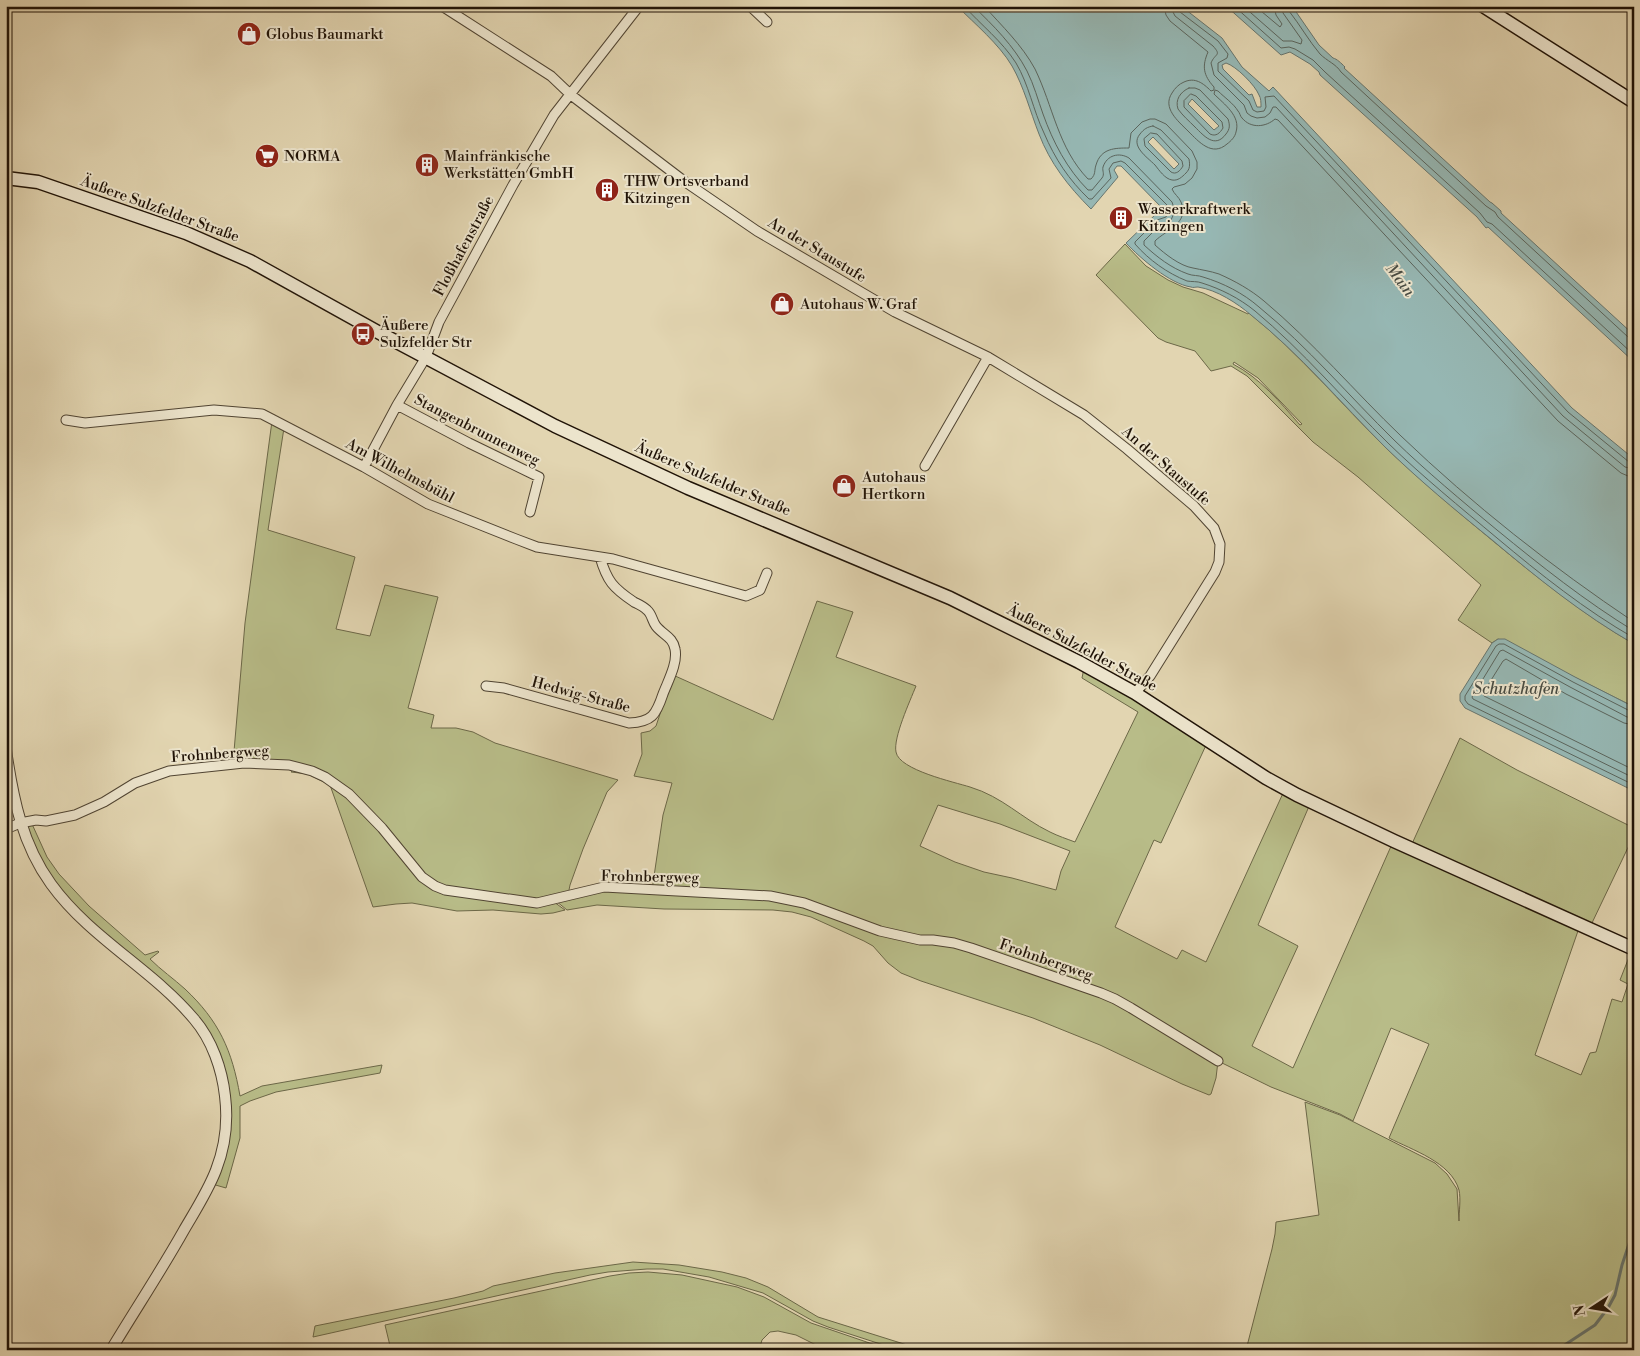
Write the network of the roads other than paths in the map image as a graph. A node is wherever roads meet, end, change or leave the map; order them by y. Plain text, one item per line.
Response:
1 (442, 6) edge
2 (638, 6) edge
3 (750, 6) edge
4 (1483, 6) edge
5 (767, 22) dead end
6 (571, 96) junction
7 (1634, 102) edge
8 (6, 178) edge
9 (426, 357) junction
10 (988, 357) junction
11 (397, 405) junction
12 (66, 420) dead end
13 (925, 466) dead end
14 (364, 467) junction
15 (530, 512) dead end
16 (600, 557) junction
17 (767, 573) dead end
18 (486, 686) dead end
19 (1135, 693) junction
20 (6, 750) edge
21 (20, 823) junction
22 (6, 829) edge
23 (1634, 949) edge
24 (1218, 1061) dead end
25 (111, 1350) edge

1 - 6 street, An der Staustufe
2 - 6 street, Floßhafenstraße
3 - 5 street
4 - 7 main road
6 - 9 street, Floßhafenstraße
6 - 10 street, An der Staustufe
8 - 9 main road, Äußere Sulzfelder Straße
9 - 11 street, Stangenbrunnenweg
9 - 19 main road, Äußere Sulzfelder Straße
10 - 13 street
10 - 19 street, An der Staustufe
11 - 14 street, Stangenbrunnenweg
11 - 15 street, Stangenbrunnenweg
12 - 14 street, Am Wilhelmsbühl
14 - 16 street, Am Wilhelmsbühl
16 - 17 street, Am Wilhelmsbühl
16 - 18 street, Hedwig-Straße
19 - 23 main road, Äußere Sulzfelder Straße
20 - 21 street
21 - 22 street
21 - 24 street, Frohnbergweg
21 - 25 street

